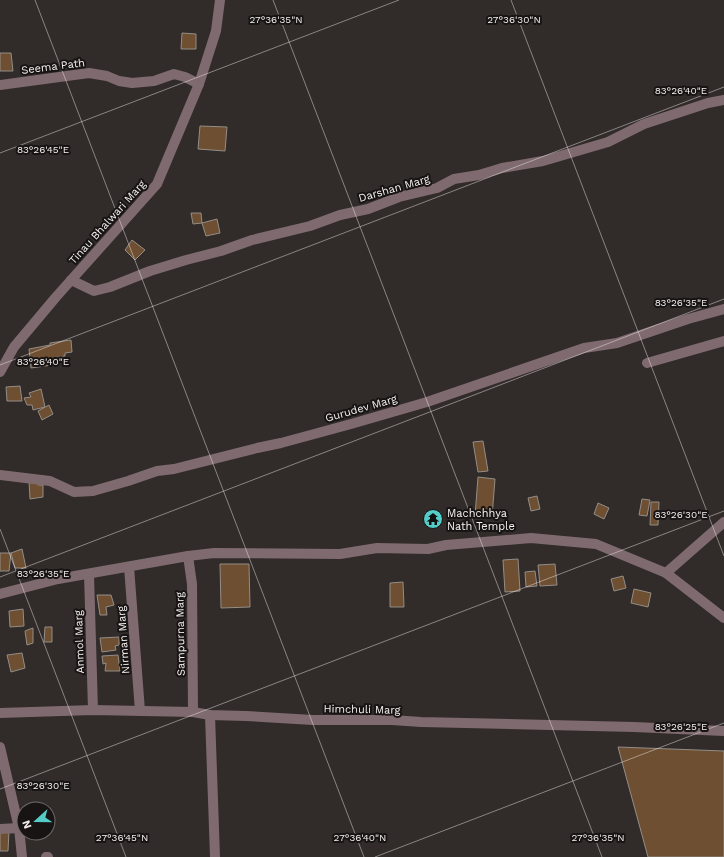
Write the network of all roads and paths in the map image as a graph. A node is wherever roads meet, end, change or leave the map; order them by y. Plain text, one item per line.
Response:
1 (220, 0) edge
2 (0, 84) edge
3 (199, 84) junction
4 (724, 100) edge
5 (71, 280) junction
6 (724, 309) edge
7 (724, 341) edge
8 (646, 363) dead end
9 (0, 372) edge
10 (0, 475) edge
11 (724, 522) edge
12 (188, 556) junction
13 (130, 567) junction
14 (666, 573) junction
15 (89, 574) junction
16 (0, 594) edge
17 (724, 618) edge
18 (93, 710) junction
19 (140, 711) junction
20 (193, 712) junction
21 (0, 713) edge
22 (210, 715) junction
23 (724, 731) edge
24 (0, 747) edge
25 (3, 776) edge
26 (16, 821) edge
27 (16, 828) edge
28 (0, 829) edge
29 (20, 841) edge
30 (22, 857) edge
31 (215, 857) edge

1 - 3 street, Tinau Bhalwari Marg
2 - 3 street, Seema Path
3 - 5 street, Tinau Bhalwari Marg
4 - 5 street, Darshan Marg
5 - 9 street, Tinau Bhalwari Marg
6 - 10 street, Gurudev Marg
7 - 8 street
11 - 14 street
12 - 13 street
12 - 14 street
12 - 20 street, Sampurna Marg
13 - 15 street
13 - 19 street, Nirman Marg
14 - 17 street
15 - 16 street
15 - 18 street, Anmol Marg
18 - 19 street, Himchuli Marg
18 - 21 street, Himchuli Marg
19 - 20 street, Himchuli Marg
20 - 22 street, Himchuli Marg
22 - 23 street, Himchuli Marg
22 - 31 street
24 - 25 street
25 - 26 street
27 - 28 street
29 - 30 street

